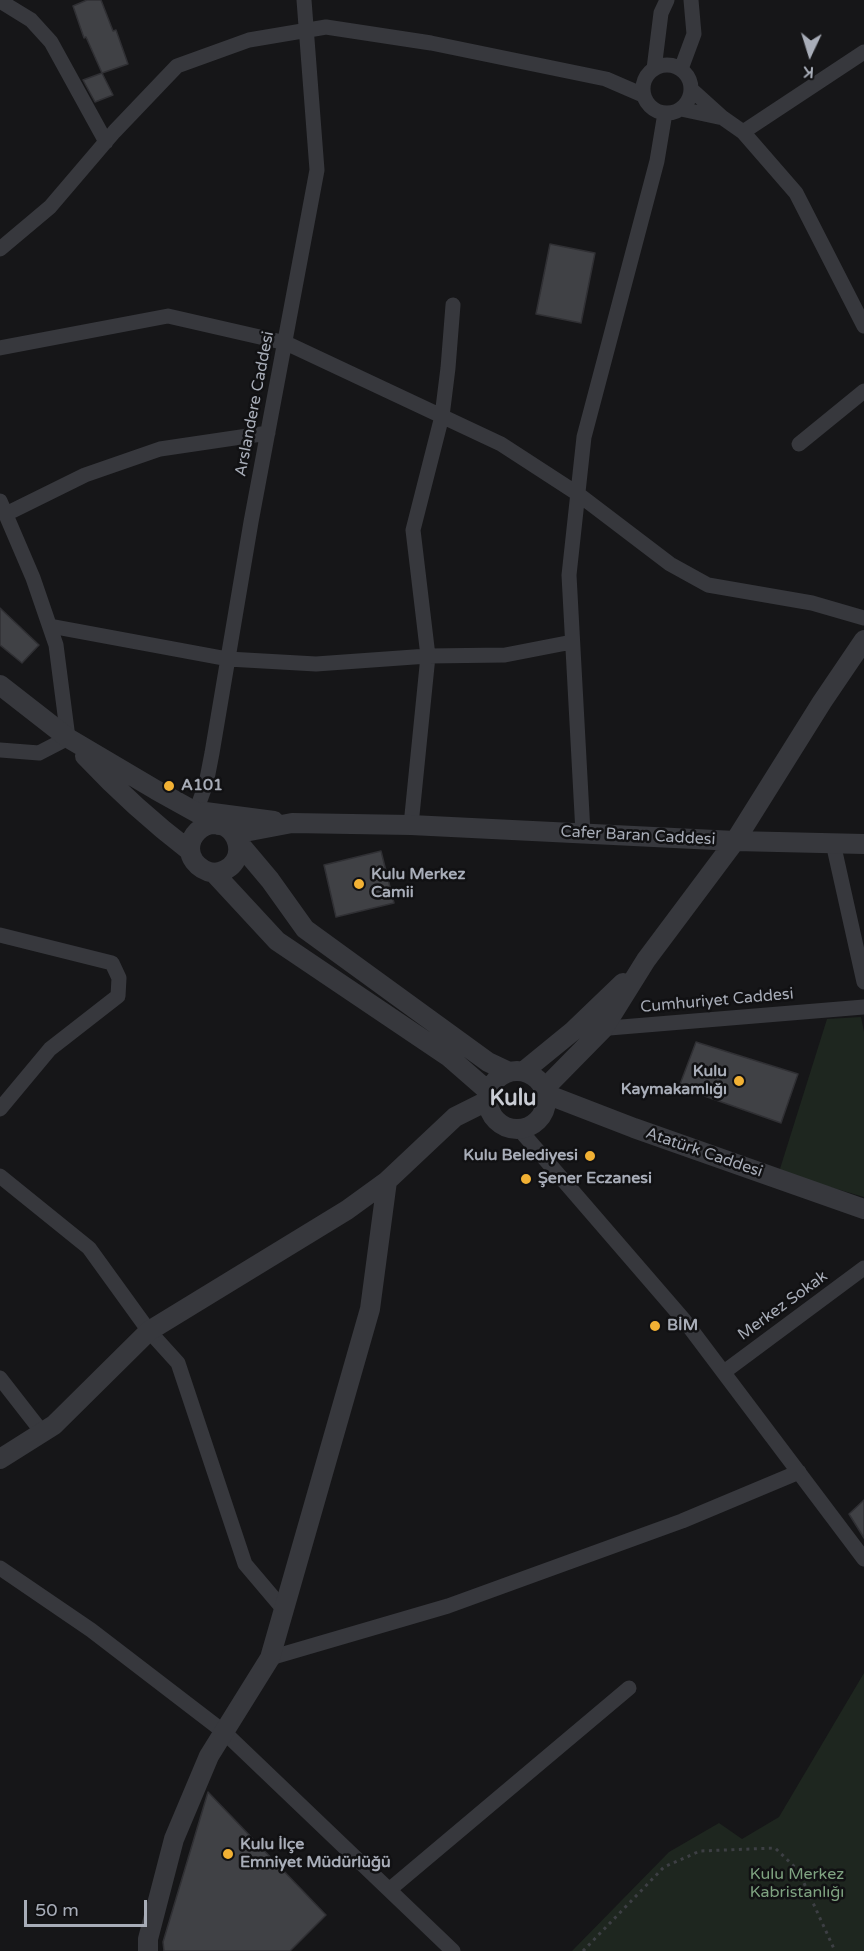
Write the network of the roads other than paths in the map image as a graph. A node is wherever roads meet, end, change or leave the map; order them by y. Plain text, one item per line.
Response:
1 (304, 0) edge
2 (667, 0) edge
3 (691, 0) edge
4 (0, 1) edge
5 (306, 30) junction
6 (864, 52) edge
7 (654, 69) junction
8 (681, 69) junction
9 (692, 90) junction
10 (643, 95) junction
11 (681, 109) junction
12 (665, 113) junction
13 (723, 118) junction
14 (743, 132) junction
15 (106, 142) junction
16 (0, 249) edge
17 (453, 305) dead end
18 (864, 326) edge
19 (286, 343) junction
20 (0, 348) edge
21 (864, 391) edge
22 (442, 416) junction
23 (268, 433) junction
24 (799, 444) dead end
25 (578, 494) junction
26 (3, 507) edge
27 (864, 618) edge
28 (50, 626) junction
29 (864, 640) edge
30 (572, 642) junction
31 (428, 656) junction
32 (228, 658) junction
33 (0, 685) edge
34 (68, 738) junction
35 (0, 750) edge
36 (196, 811) junction
37 (292, 823) junction
38 (411, 825) junction
39 (582, 833) junction
40 (230, 834) junction
41 (735, 841) junction
42 (833, 843) junction
43 (864, 844) edge
44 (190, 851) junction
45 (214, 873) junction
46 (0, 935) edge
47 (646, 960) junction
48 (864, 982) edge
49 (864, 1007) edge
50 (603, 1029) junction
51 (573, 1031) junction
52 (516, 1071) junction
53 (545, 1092) junction
54 (488, 1096) junction
55 (0, 1109) edge
56 (519, 1129) junction
57 (0, 1176) edge
58 (387, 1182) junction
59 (864, 1209) edge
60 (864, 1268) edge
61 (149, 1331) junction
62 (724, 1372) junction
63 (0, 1378) edge
64 (42, 1432) junction
65 (0, 1459) edge
66 (799, 1472) junction
67 (864, 1559) edge
68 (0, 1568) edge
69 (284, 1610) junction
70 (270, 1658) junction
71 (629, 1688) dead end
72 (224, 1732) junction
73 (389, 1890) junction
74 (148, 1951) edge
75 (453, 1951) edge

1 - 5 street, Arslandere Caddesi
2 - 7 street
3 - 8 street
4 - 15 street
5 - 10 street
5 - 15 street
5 - 19 street, Arslandere Caddesi
6 - 14 street
7 - 8 street
7 - 10 street
8 - 9 street
9 - 11 street
9 - 13 street
10 - 12 street
11 - 12 street
11 - 13 street
12 - 25 street
13 - 14 street
14 - 18 street
15 - 16 street
17 - 22 street
19 - 20 street
19 - 22 street
19 - 23 street, Arslandere Caddesi
21 - 24 street
22 - 25 street
22 - 31 street
23 - 26 street
23 - 32 street, Arslandere Caddesi
25 - 27 street
25 - 30 street
26 - 28 street
28 - 32 street
28 - 34 street
29 - 41 street
30 - 31 street
30 - 39 street
31 - 32 street
31 - 38 street
32 - 36 street, Arslandere Caddesi
33 - 34 street
34 - 35 street
34 - 36 street
34 - 44 street
36 - 37 street
36 - 40 street
37 - 38 street, Cafer Baran Caddesi
37 - 40 street
38 - 39 street, Cafer Baran Caddesi
39 - 41 street, Cafer Baran Caddesi
40 - 44 street
40 - 45 street
40 - 52 street
41 - 42 street, Cafer Baran Caddesi
41 - 47 street
42 - 43 street, Cafer Baran Caddesi
42 - 48 street
44 - 45 street
45 - 54 street
46 - 55 street
47 - 50 street
47 - 51 street
49 - 50 street, Cumhuriyet Caddesi
50 - 51 street, Cumhuriyet Caddesi
50 - 53 street
51 - 52 street
52 - 53 street
52 - 54 street
53 - 56 street
53 - 59 street, Atatürk Caddesi
54 - 56 street
54 - 58 street
56 - 62 street
57 - 61 street
58 - 61 street
58 - 69 street
60 - 62 street, Merkez Sokak
61 - 64 street
61 - 69 street
62 - 66 street
63 - 64 street
64 - 65 street
66 - 67 street
66 - 70 street
68 - 72 street
69 - 70 street
70 - 72 street
71 - 73 street
72 - 73 street
72 - 74 street
73 - 75 street

